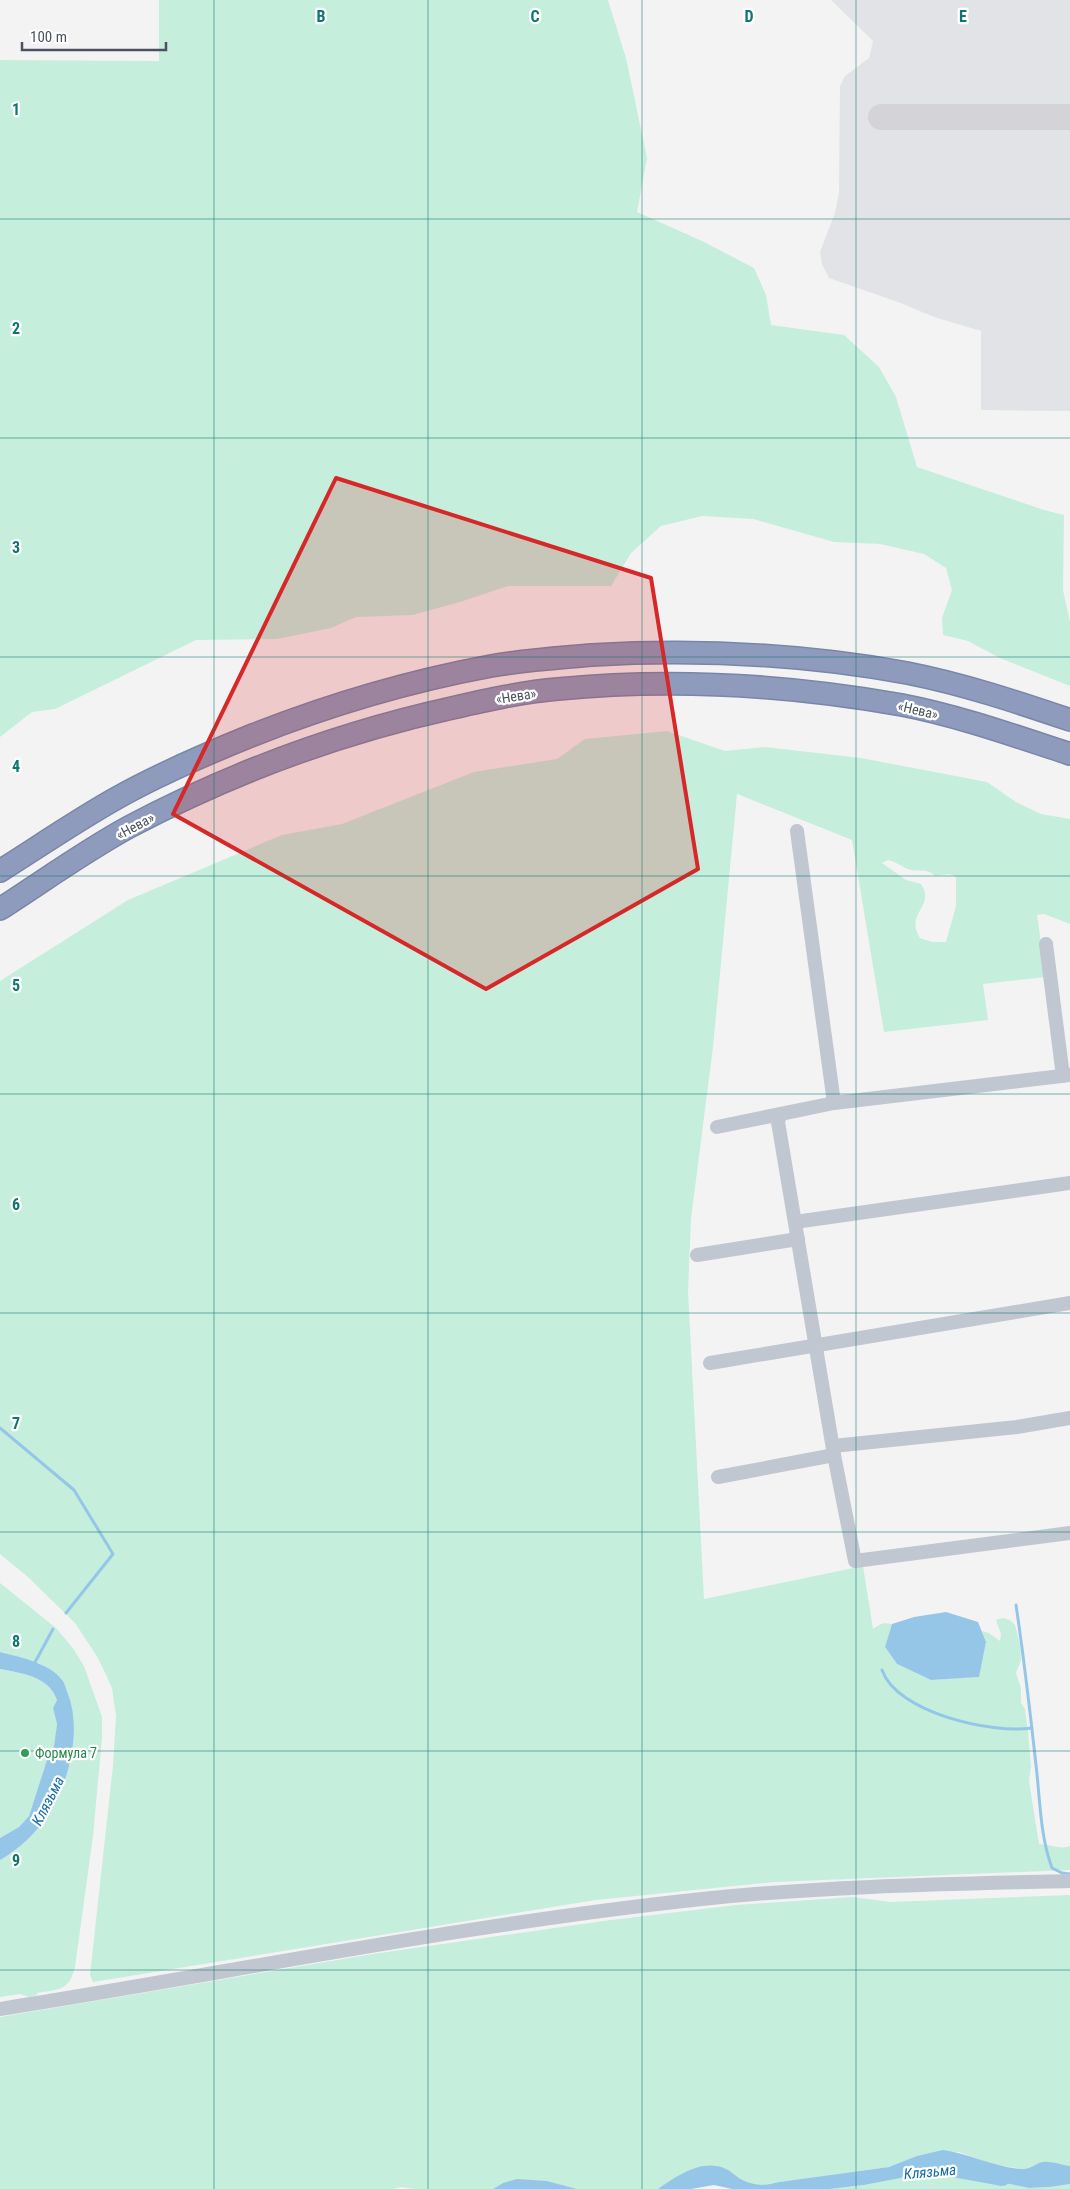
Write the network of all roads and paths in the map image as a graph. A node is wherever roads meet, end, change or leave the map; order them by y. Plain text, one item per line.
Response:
1 (1070, 720) edge
2 (1070, 754) edge
3 (797, 831) dead end
4 (0, 871) edge
5 (0, 909) edge
6 (1046, 944) dead end
7 (1067, 1075) edge
8 (834, 1103) junction
9 (780, 1115) junction
10 (718, 1127) dead end
11 (1070, 1183) edge
12 (795, 1222) junction
13 (798, 1240) junction
14 (696, 1255) dead end
15 (1070, 1303) edge
16 (816, 1344) junction
17 (710, 1363) dead end
18 (1070, 1418) edge
19 (834, 1450) junction
20 (718, 1477) dead end
21 (1070, 1533) edge
22 (1070, 1881) edge
23 (0, 2009) edge

1 - 4 highway
2 - 5 highway, «Нева»
3 - 8 street
6 - 7 street
7 - 8 street
8 - 9 street
9 - 10 street
9 - 12 street
11 - 12 street
12 - 13 street
13 - 14 street
13 - 16 street
15 - 16 street
16 - 17 street
16 - 19 street
18 - 19 street
19 - 20 street
19 - 21 street
22 - 23 street

